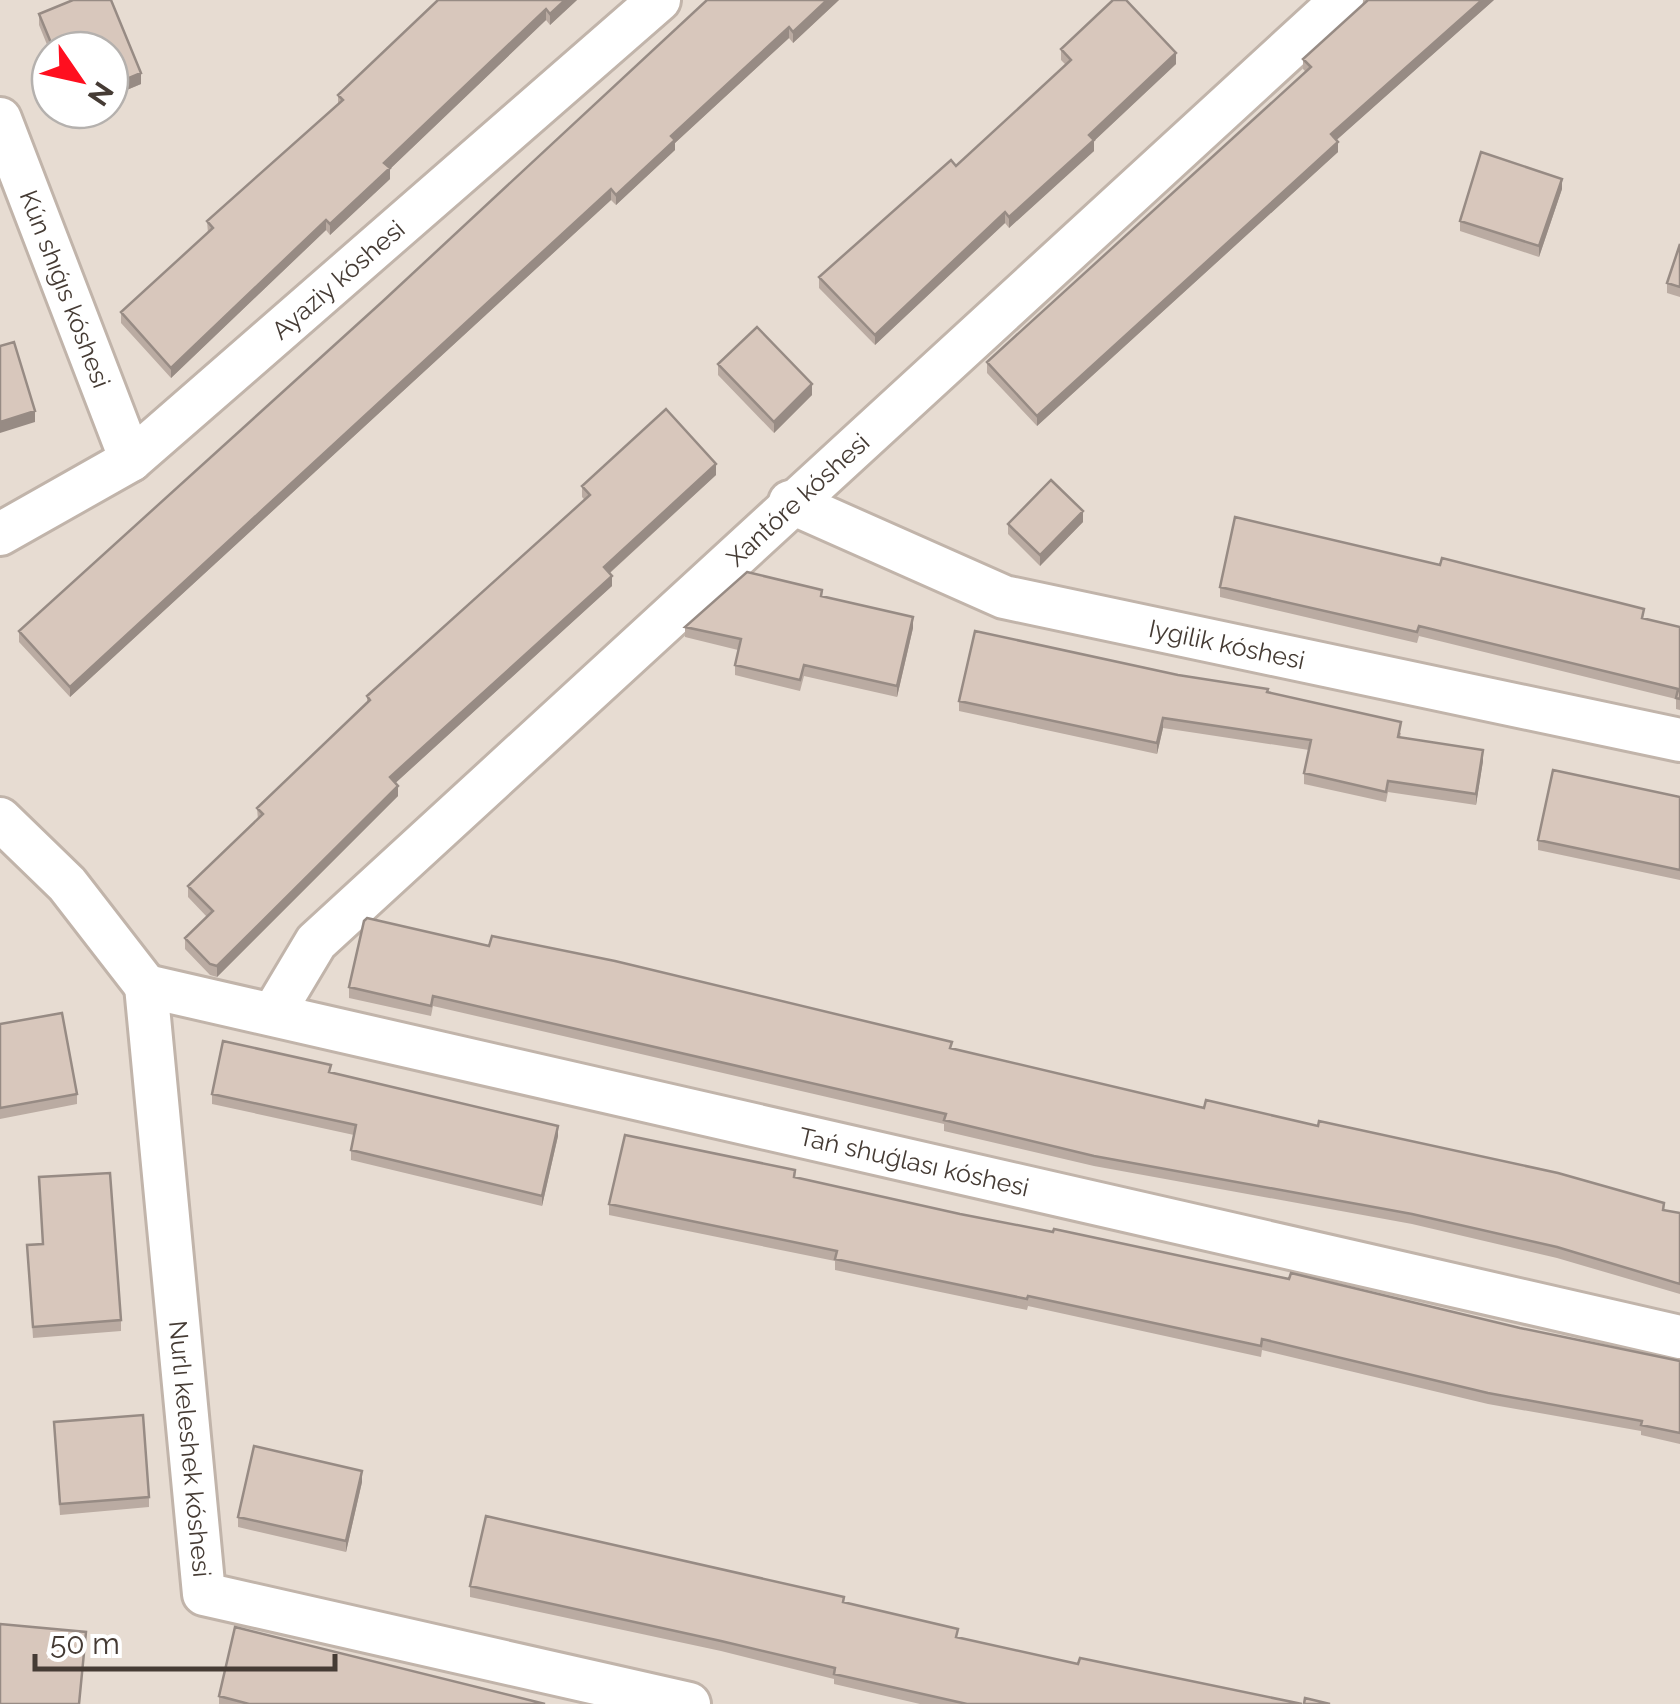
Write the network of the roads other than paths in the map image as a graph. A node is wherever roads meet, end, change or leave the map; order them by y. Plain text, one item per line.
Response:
1 (659, 0) edge
2 (1342, 0) edge
3 (0, 119) edge
4 (132, 460) junction
5 (790, 502) junction
6 (0, 534) edge
7 (1680, 740) edge
8 (0, 819) edge
9 (146, 986) junction
10 (272, 1014) junction
11 (1680, 1337) edge
12 (689, 1704) edge

1 - 4 street, Ayaziy kóshesi
2 - 5 street, Xantóre kóshesi
3 - 4 street, Kún shıǵıs kóshesi
4 - 6 street, Ayaziy kóshesi
5 - 7 street, Iygilik kóshesi
5 - 10 street, Xantóre kóshesi
8 - 9 street
9 - 10 street, Tań shuǵlası kóshesi
9 - 12 street, Nurlı keleshek kóshesi
10 - 11 street, Tań shuǵlası kóshesi

